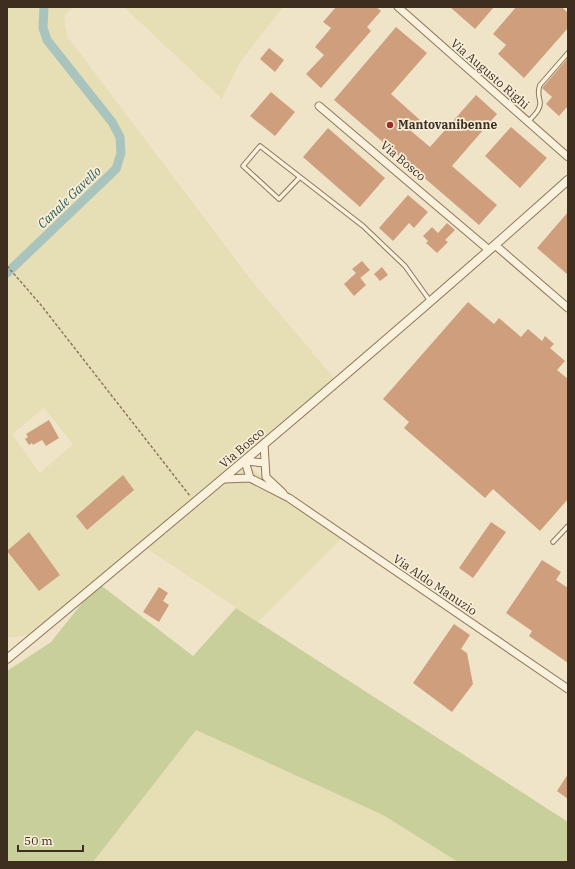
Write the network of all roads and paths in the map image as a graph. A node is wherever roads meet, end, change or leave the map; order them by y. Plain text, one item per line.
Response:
1 (398, 7) edge
2 (568, 53) edge
3 (319, 106) dead end
4 (528, 122) junction
5 (568, 157) edge
6 (300, 177) junction
7 (568, 180) edge
8 (492, 248) junction
9 (7, 266) edge
10 (430, 301) junction
11 (568, 308) edge
12 (264, 444) junction
13 (245, 461) junction
14 (266, 463) junction
15 (250, 478) junction
16 (224, 479) junction
17 (289, 498) junction
18 (196, 503) junction
19 (568, 526) edge
20 (553, 542) dead end
21 (7, 659) edge
22 (568, 689) edge

1 - 4 street, Via Augusto Righi
2 - 4 lane
3 - 8 street, Via Bosco
4 - 5 street, Via Augusto Righi
6 - 6 lane
6 - 10 lane
7 - 8 street, Via Bosco
8 - 10 street, Via Bosco
8 - 11 street
9 - 18 path
10 - 12 street, Via Bosco
12 - 13 street, Via Bosco
12 - 14 street, Via Aldo Manuzio
13 - 14 street
13 - 15 street
13 - 16 street, Via Bosco
14 - 17 street, Via Aldo Manuzio
15 - 16 street, Via Aldo Manuzio
15 - 17 street, Via Aldo Manuzio
16 - 18 street, Via Bosco
17 - 22 street, Via Aldo Manuzio
18 - 21 street, Via Bosco
19 - 20 lane

